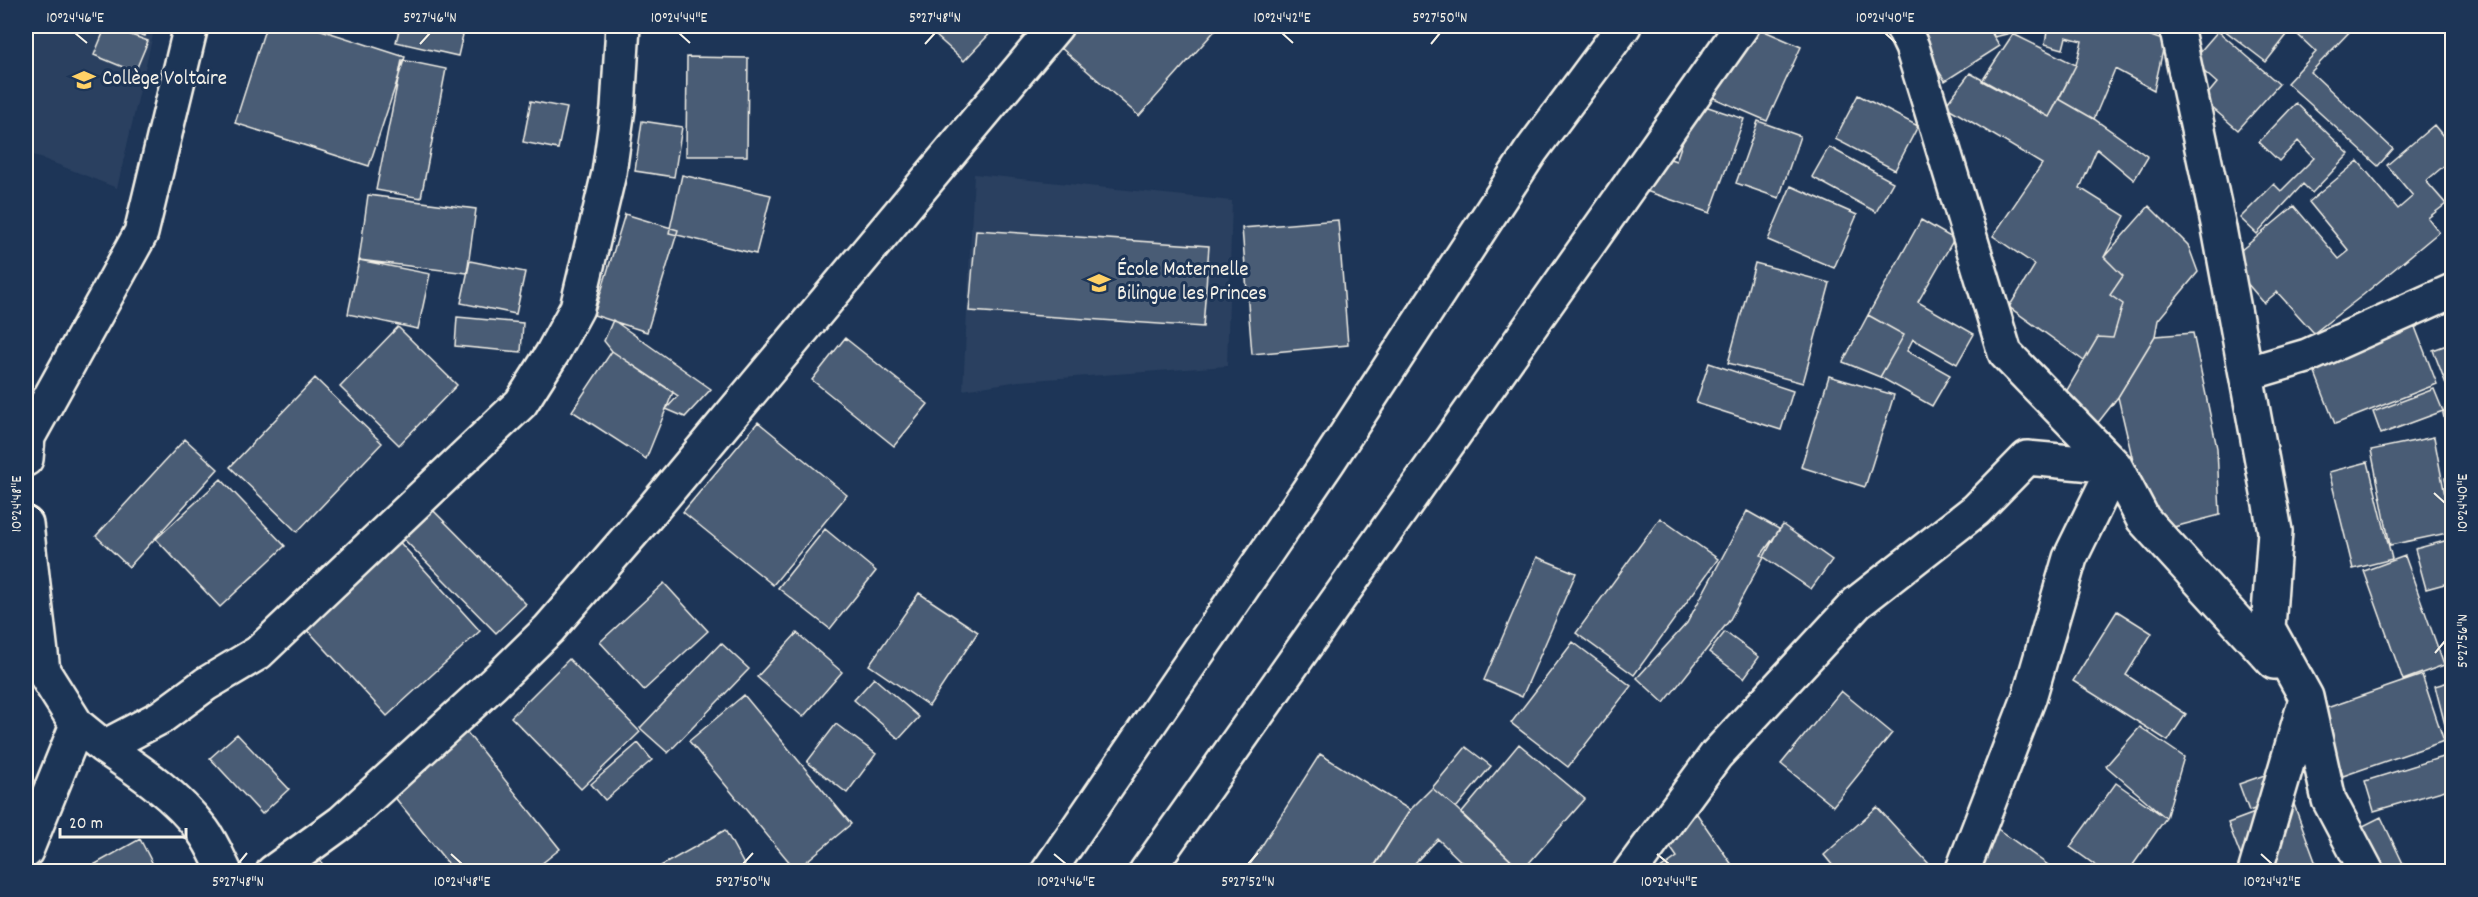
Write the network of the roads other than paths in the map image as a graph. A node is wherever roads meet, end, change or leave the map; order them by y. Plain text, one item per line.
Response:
1 (192, 26) edge
2 (623, 26) edge
3 (1056, 26) edge
4 (1624, 26) edge
5 (1742, 26) edge
6 (1902, 26) edge
7 (2176, 26) edge
8 (2452, 291) edge
9 (2246, 374) junction
10 (26, 443) edge
11 (2115, 466) junction
12 (26, 524) edge
13 (2306, 697) junction
14 (77, 724) junction
15 (104, 747) junction
16 (26, 851) edge
17 (225, 872) edge
18 (273, 872) edge
19 (1048, 872) edge
20 (1146, 872) edge
21 (1630, 872) edge
22 (1962, 872) edge
23 (2256, 872) edge
24 (2367, 872) edge

1 - 10 street
2 - 15 street
3 - 18 street
4 - 19 street
5 - 20 street
6 - 11 street
7 - 9 street
8 - 9 street
9 - 13 street
11 - 13 street
11 - 21 street
11 - 22 street
12 - 14 street
13 - 23 street
13 - 24 street
14 - 15 street
14 - 16 street
15 - 17 street

